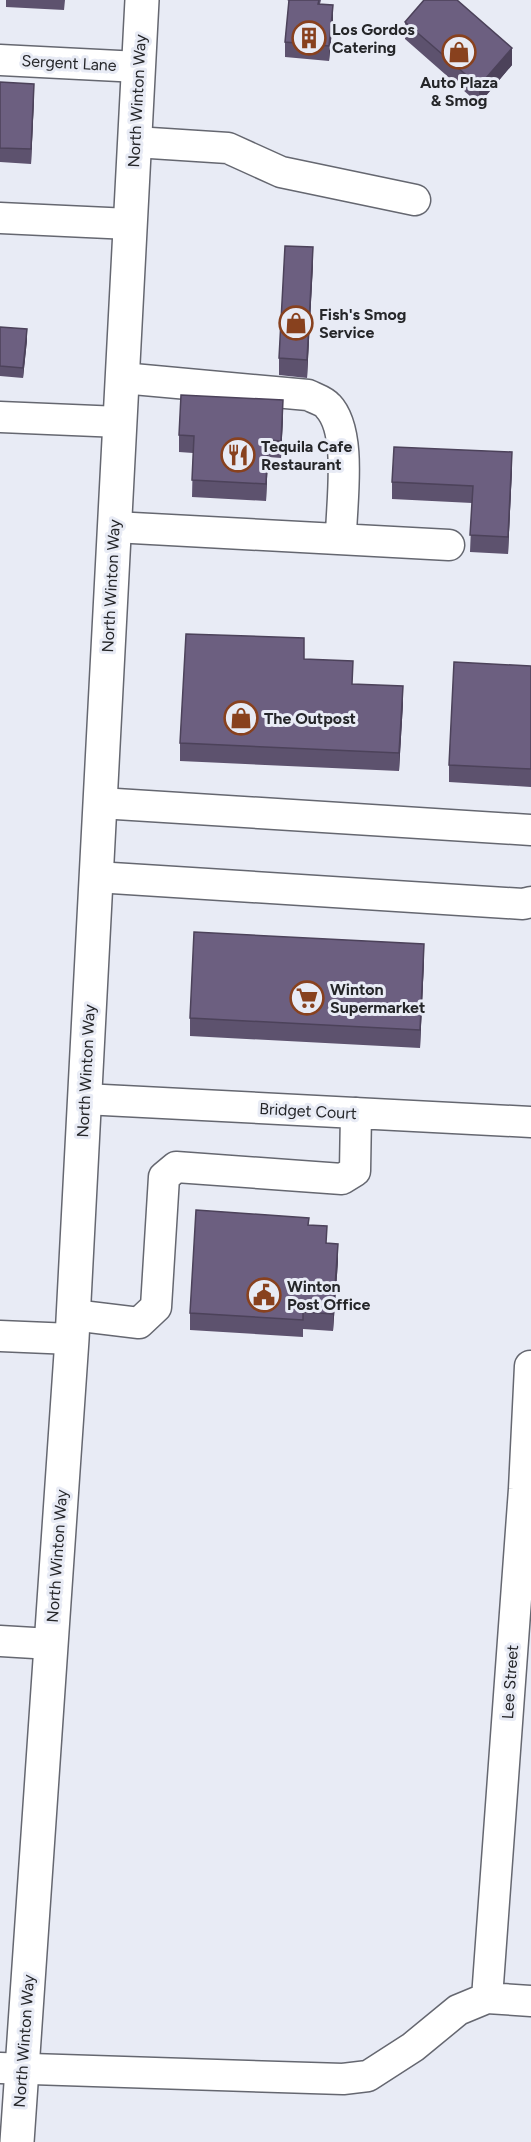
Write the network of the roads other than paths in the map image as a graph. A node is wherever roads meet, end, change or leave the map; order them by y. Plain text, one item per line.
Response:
1 (142, 0) edge
2 (0, 60) edge
3 (139, 67) junction
4 (135, 142) junction
5 (415, 200) dead end
6 (0, 218) edge
7 (130, 224) junction
8 (122, 378) junction
9 (0, 417) edge
10 (120, 422) junction
11 (114, 527) junction
12 (341, 538) junction
13 (449, 545) dead end
14 (100, 803) junction
15 (531, 830) edge
16 (96, 877) junction
17 (527, 903) edge
18 (84, 1100) junction
19 (356, 1113) junction
20 (531, 1122) edge
21 (72, 1327) junction
22 (0, 1336) edge
23 (530, 1366) edge
24 (528, 1489) edge
25 (0, 1641) edge
26 (51, 1644) junction
27 (487, 1998) junction
28 (531, 2001) edge
29 (11, 2068) edge
30 (17, 2142) edge

1 - 3 main road, North Winton Way
2 - 3 street, Sergent Lane
3 - 4 main road, North Winton Way
4 - 5 street
4 - 7 main road, North Winton Way
6 - 7 street
7 - 8 main road, North Winton Way
8 - 10 main road, North Winton Way
8 - 12 street
9 - 10 street
10 - 11 main road, North Winton Way
11 - 12 street
11 - 14 main road, North Winton Way
12 - 13 street
14 - 15 street
14 - 16 main road, North Winton Way
16 - 17 street
16 - 18 main road, North Winton Way
18 - 19 street, Bridget Court
18 - 21 main road, North Winton Way
19 - 20 street, Bridget Court
19 - 21 street
21 - 22 street
21 - 26 main road, North Winton Way
23 - 24 street, Lee Street
24 - 27 street, Lee Street
25 - 26 street
26 - 29 main road, North Winton Way
27 - 28 street
27 - 29 street
29 - 30 main road, North Winton Way

